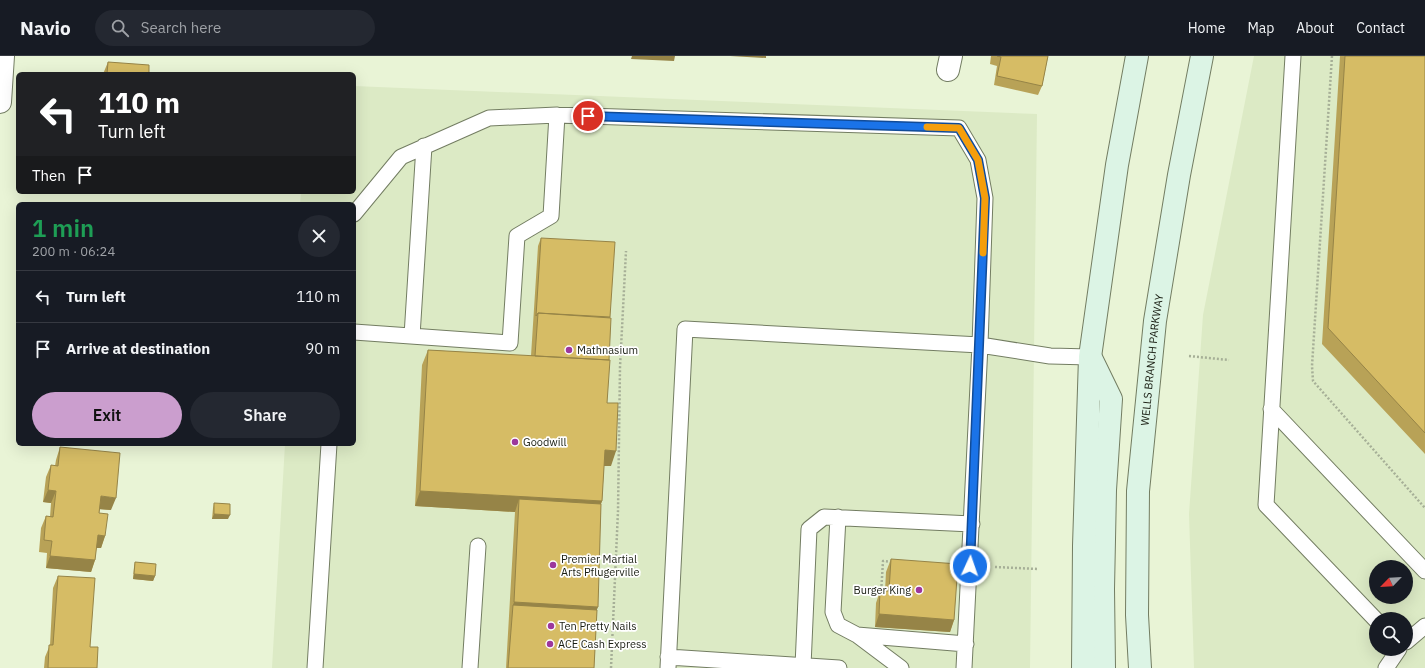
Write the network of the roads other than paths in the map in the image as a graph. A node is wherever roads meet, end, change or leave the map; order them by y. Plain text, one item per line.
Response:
1 (3, 56) edge
2 (1137, 56) edge
3 (1202, 56) edge
4 (1293, 56) edge
5 (0, 102) edge
6 (557, 115) junction
7 (424, 146) junction
8 (356, 212) edge
9 (356, 332) edge
10 (412, 336) junction
11 (980, 345) junction
12 (1090, 357) junction
13 (1271, 409) junction
14 (329, 446) edge
15 (838, 517) junction
16 (972, 524) junction
17 (478, 546) dead end
18 (1425, 571) edge
19 (1369, 613) edge
20 (1425, 626) edge
21 (857, 635) junction
22 (1413, 636) edge
23 (966, 644) junction
24 (1395, 656) edge
25 (668, 663) edge
26 (803, 666) junction
27 (315, 668) edge
28 (470, 668) edge
29 (839, 668) edge
30 (901, 668) edge
31 (964, 668) edge
32 (1083, 668) edge
33 (1104, 668) edge
34 (1140, 668) edge
35 (1386, 668) edge

1 - 5 street
2 - 12 main road
3 - 34 main road, WELLS BRANCH PARKWAY
4 - 13 lane
6 - 7 lane
6 - 10 lane
6 - 11 lane
7 - 8 lane
7 - 10 lane
9 - 10 lane
11 - 12 lane
11 - 16 lane
11 - 25 lane
12 - 32 main road
12 - 33 main road
13 - 18 lane
13 - 19 lane
14 - 27 lane
15 - 16 lane
15 - 21 lane
15 - 26 lane
16 - 23 lane
17 - 28 lane
20 - 22 lane
21 - 23 lane
21 - 30 lane
23 - 31 lane
24 - 35 lane
25 - 26 lane
26 - 29 lane

